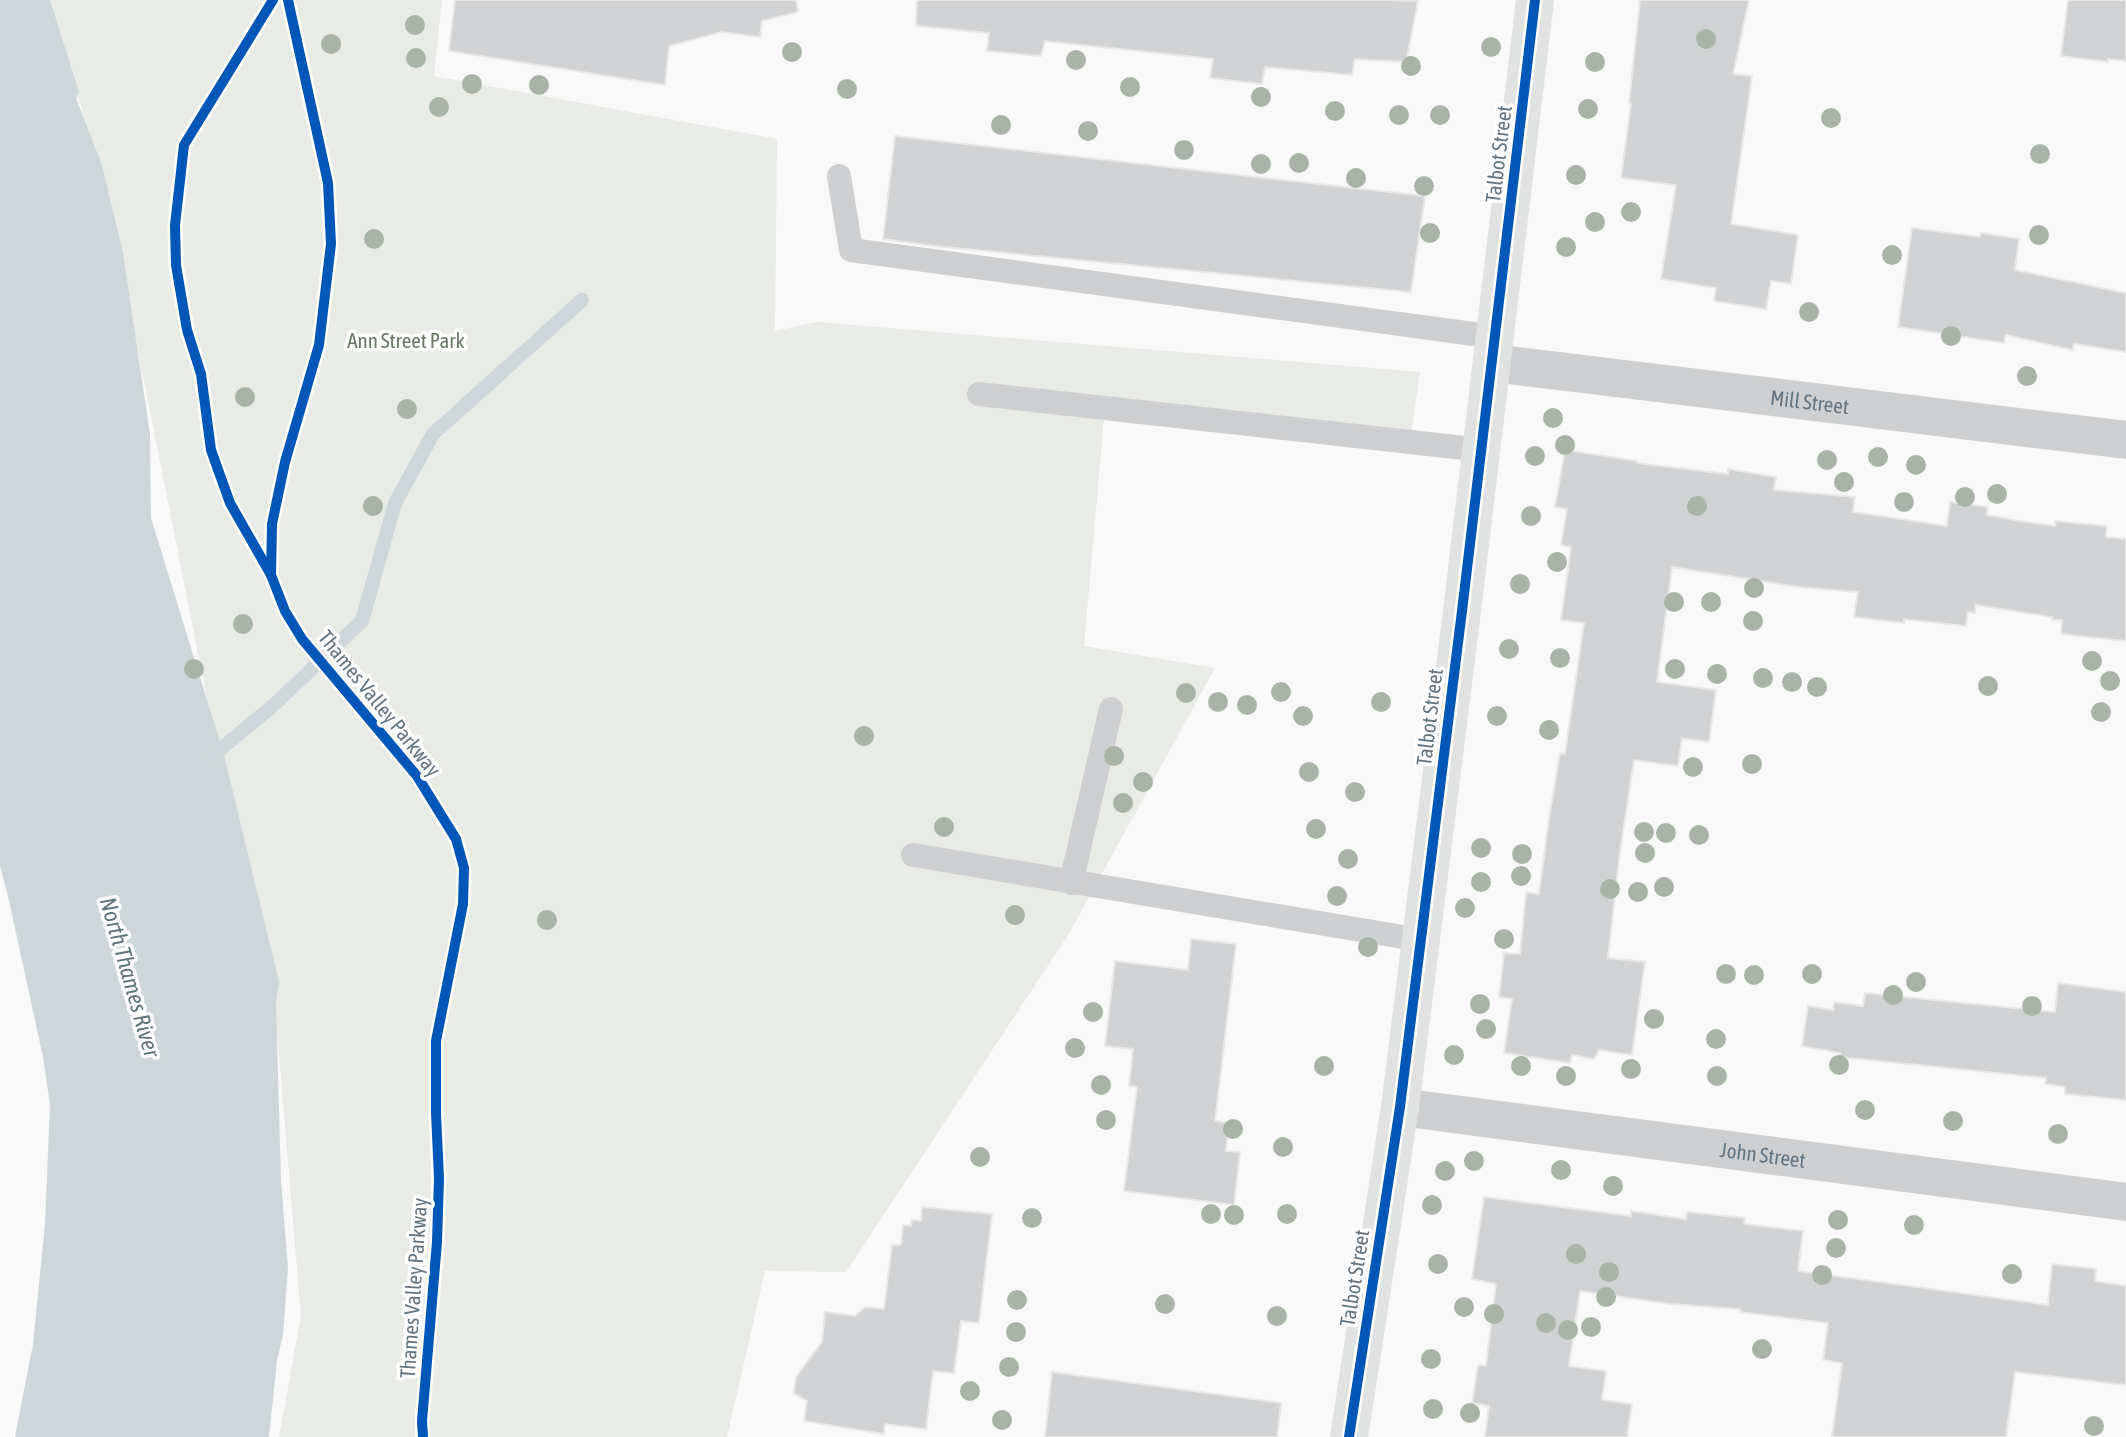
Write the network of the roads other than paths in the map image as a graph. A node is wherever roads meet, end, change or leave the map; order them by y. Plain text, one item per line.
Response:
1 (1535, 0) edge
2 (839, 176) dead end
3 (1494, 350) junction
4 (979, 394) dead end
5 (2126, 440) edge
6 (1482, 450) junction
7 (1111, 709) dead end
8 (913, 855) dead end
9 (1071, 883) junction
10 (1421, 940) junction
11 (1400, 1107) junction
12 (2126, 1202) edge
13 (1349, 1437) edge

1 - 3 street, Talbot Street
2 - 3 lane
3 - 5 street, Mill Street
3 - 6 street, Talbot Street
4 - 6 lane
6 - 10 street, Talbot Street
7 - 9 lane
8 - 9 lane
9 - 10 lane
10 - 11 street, Talbot Street
11 - 12 street, John Street
11 - 13 street, Talbot Street

